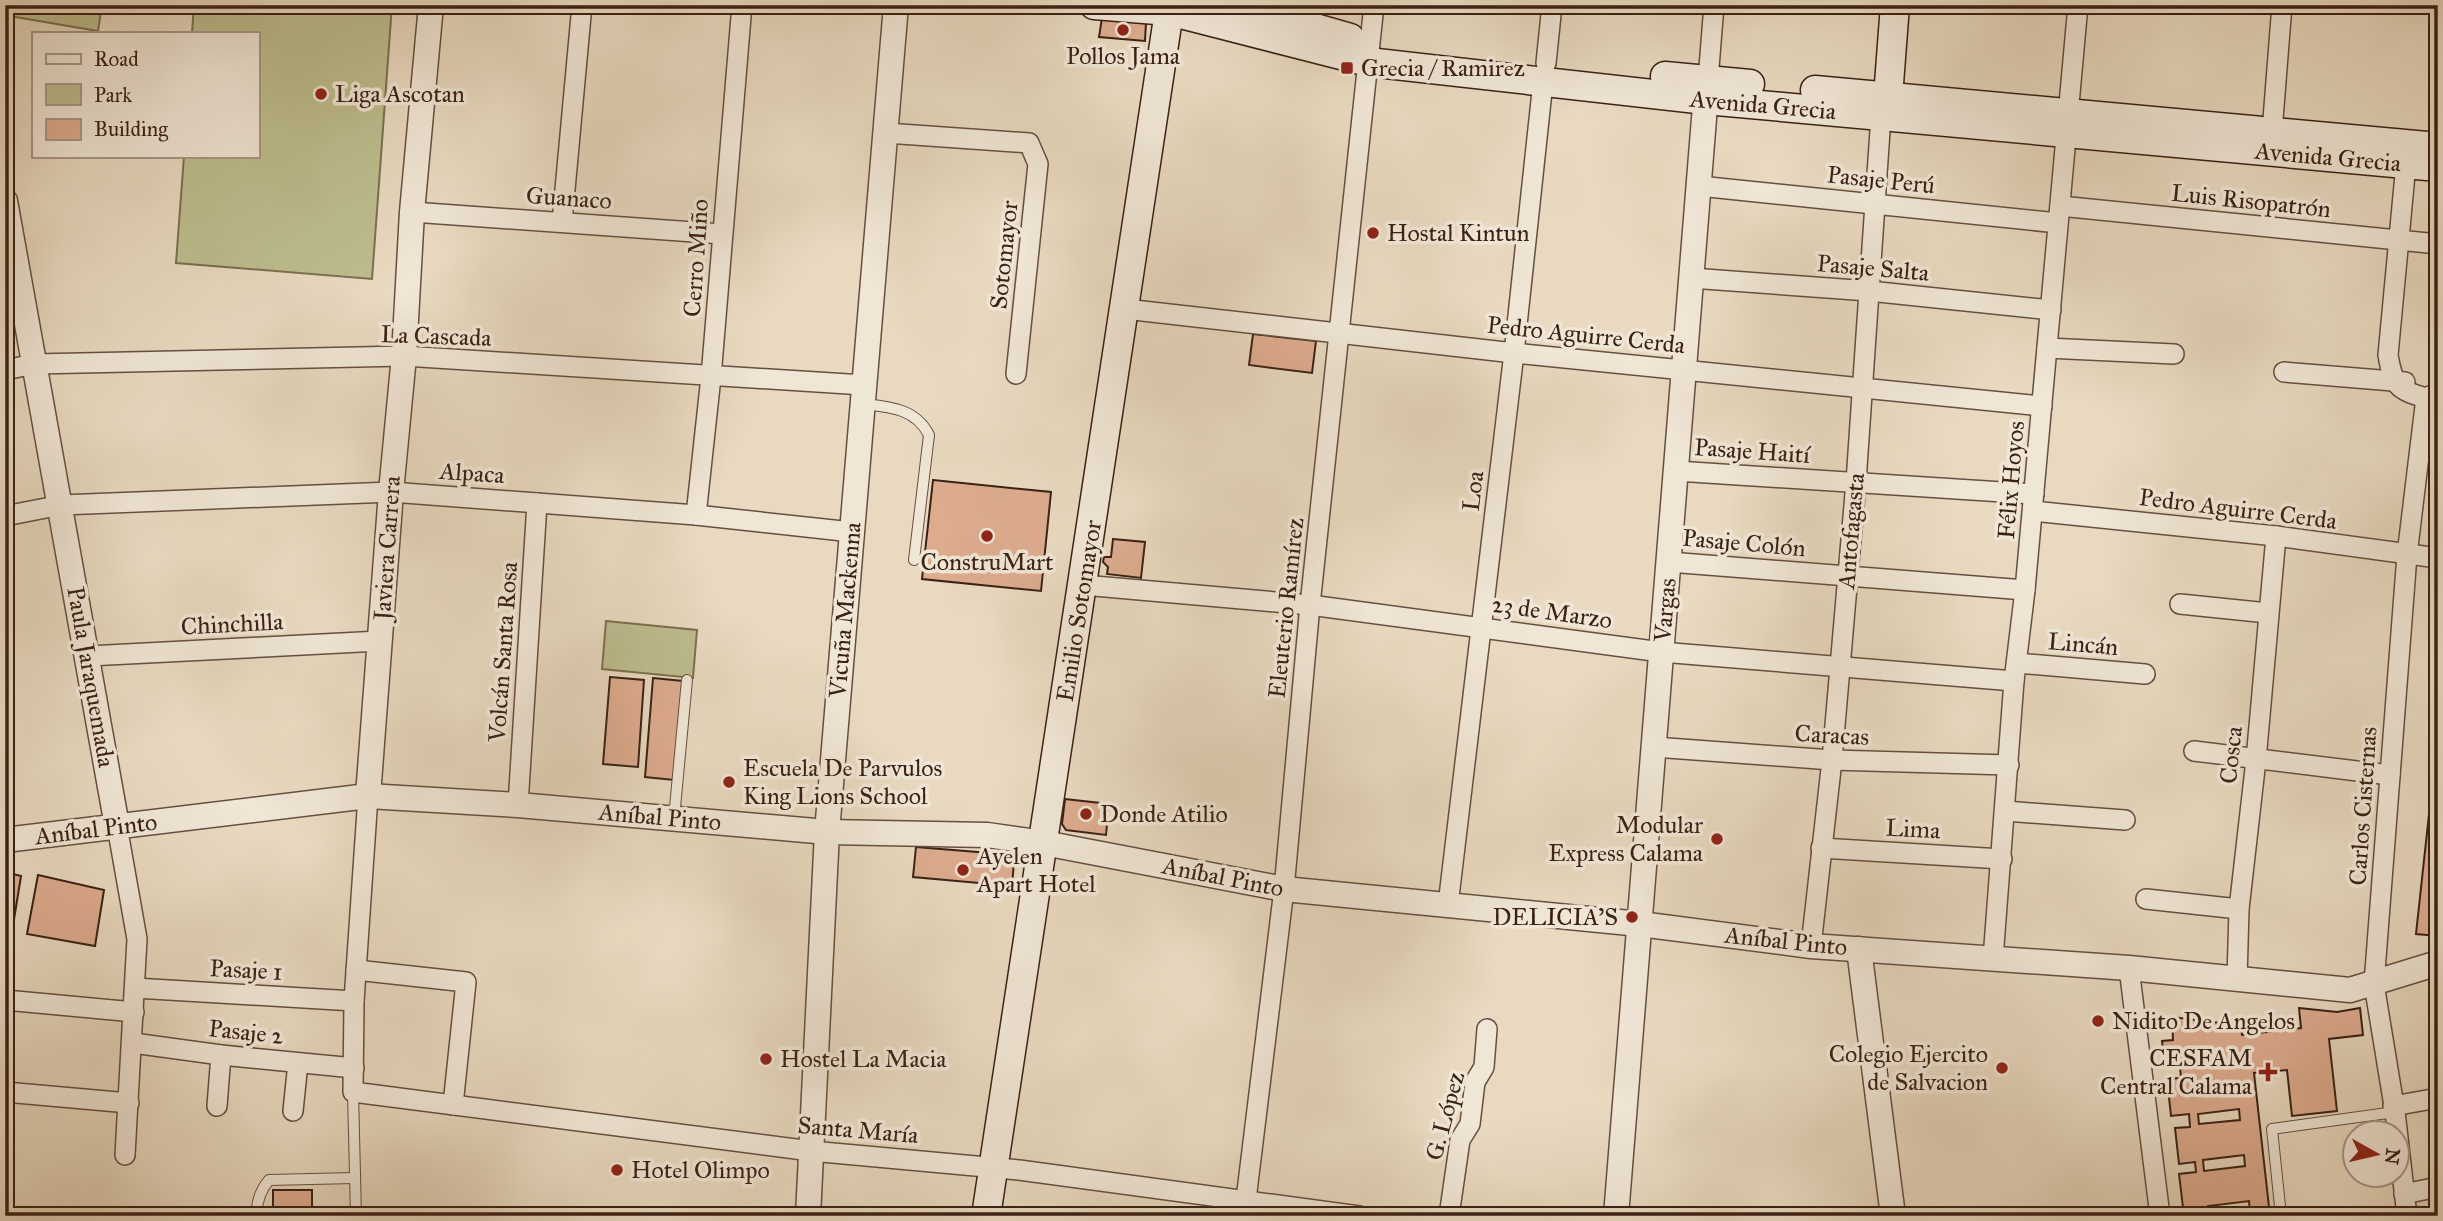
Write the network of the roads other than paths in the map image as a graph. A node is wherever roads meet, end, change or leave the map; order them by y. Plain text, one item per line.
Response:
1 (431, 5) edge
2 (582, 5) edge
3 (742, 5) edge
4 (896, 5) edge
5 (1094, 5) edge
6 (1235, 5) edge
7 (1374, 5) edge
8 (1552, 5) edge
9 (1714, 5) edge
10 (1895, 5) edge
11 (2078, 5) edge
12 (2282, 5) edge
13 (1170, 8) edge
14 (1368, 53) junction
15 (1544, 72) junction
16 (1707, 90) junction
17 (1884, 106) junction
18 (2067, 123) junction
19 (2272, 132) junction
20 (886, 133) junction
21 (2438, 147) edge
22 (2406, 164) junction
23 (2438, 167) edge
24 (1699, 186) junction
25 (5, 201) edge
26 (1874, 204) junction
27 (412, 212) junction
28 (2059, 215) junction
29 (562, 222) junction
30 (722, 234) junction
31 (2400, 241) junction
32 (2438, 244) edge
33 (1692, 278) junction
34 (1869, 291) junction
35 (1125, 309) junction
36 (2051, 310) junction
37 (1339, 334) junction
38 (2047, 348) junction
39 (1514, 353) junction
40 (2174, 354) dead end
41 (404, 356) junction
42 (34, 365) junction
43 (5, 370) edge
44 (1684, 370) junction
45 (2284, 372) dead end
46 (1016, 374) dead end
47 (711, 377) junction
48 (2393, 380) junction
49 (1862, 386) junction
50 (2434, 392) edge
51 (864, 394) junction
52 (2042, 406) junction
53 (1676, 471) junction
54 (1856, 482) junction
55 (391, 492) junction
56 (2034, 502) junction
57 (537, 503) junction
58 (61, 505) junction
59 (696, 515) junction
60 (5, 516) edge
61 (852, 532) junction
62 (2276, 536) junction
63 (2407, 555) junction
64 (2438, 558) edge
65 (914, 560) dead end
66 (1669, 562) junction
67 (1847, 576) junction
68 (1083, 585) junction
69 (2025, 590) junction
70 (2180, 604) dead end
71 (1310, 606) junction
72 (2268, 613) junction
73 (1480, 627) junction
74 (380, 641) junction
75 (1661, 652) junction
76 (88, 656) junction
77 (1838, 667) junction
78 (2016, 672) junction
79 (2145, 674) dead end
80 (687, 680) dead end
81 (1654, 747) junction
82 (2194, 751) dead end
83 (1832, 760) junction
84 (2256, 760) junction
85 (2009, 765) junction
86 (2390, 775) junction
87 (368, 796) junction
88 (518, 804) junction
89 (2006, 811) junction
90 (674, 819) junction
91 (2125, 820) dead end
92 (117, 826) junction
93 (827, 832) junction
94 (5, 840) edge
95 (1044, 842) junction
96 (1821, 848) junction
97 (2002, 859) junction
98 (1284, 890) junction
99 (2146, 899) dead end
100 (1448, 905) junction
101 (2239, 909) junction
102 (1640, 925) junction
103 (1811, 946) junction
104 (1859, 949) junction
105 (1993, 959) junction
106 (2438, 963) edge
107 (2129, 968) junction
108 (356, 970) junction
109 (2237, 979) junction
110 (2374, 984) junction
111 (135, 988) junction
112 (5, 1000) edge
113 (354, 1001) junction
114 (134, 1012) junction
115 (1487, 1029) dead end
116 (133, 1043) junction
117 (221, 1055) junction
118 (298, 1063) junction
119 (354, 1068) junction
120 (5, 1092) edge
121 (353, 1092) junction
122 (2438, 1098) edge
123 (129, 1103) junction
124 (453, 1105) junction
125 (217, 1106) dead end
126 (2394, 1109) junction
127 (293, 1111) dead end
128 (811, 1152) junction
129 (125, 1156) dead end
130 (993, 1167) junction
131 (355, 1178) junction
132 (2438, 1187) edge
133 (2404, 1194) junction
134 (1245, 1208) edge
135 (257, 1216) edge
136 (356, 1216) edge
137 (808, 1216) edge
138 (986, 1216) edge
139 (1359, 1216) edge
140 (1449, 1216) edge
141 (1616, 1216) edge
142 (1893, 1216) edge
143 (2160, 1216) edge
144 (2281, 1216) edge
145 (2407, 1216) edge

1 - 27 street, Javiera Carrera
2 - 29 street
3 - 30 street, Cerro Miño
4 - 20 street, Vicuña Mackenna
5 - 13 main road, Avenida Grecia
6 - 14 main road, Avenida Grecia
7 - 14 street, Eleuterio Ramírez
8 - 15 street, Loa
9 - 16 street, Vargas
10 - 17 main road, Antofagasta
11 - 18 street, Félix Hoyos
12 - 19 street
13 - 14 main road, Avenida Grecia
13 - 35 main road, Emilio Sotomayor
14 - 15 main road, Avenida Grecia
14 - 37 street, Eleuterio Ramírez
15 - 16 main road, Avenida Grecia
15 - 39 street, Loa
16 - 17 main road, Avenida Grecia
16 - 24 street, Vargas
17 - 18 main road, Avenida Grecia
17 - 26 street, Antofagasta
18 - 19 main road, Avenida Grecia
18 - 22 main road, Avenida Grecia
18 - 28 street, Félix Hoyos
19 - 21 main road, Avenida Grecia
20 - 46 street, Sotomayor
20 - 51 street, Vicuña Mackenna
22 - 23 main road, Avenida Grecia
22 - 31 street
24 - 26 street, Pasaje Perú
24 - 33 street, Vargas
25 - 42 street, Paula Jaraquemada
26 - 28 street, Pasaje Perú
26 - 34 street, Antofagasta
27 - 29 street, Guanaco
27 - 41 street, Javiera Carrera
28 - 31 street, Luis Risopatrón
28 - 36 street, Félix Hoyos
29 - 30 street, Guanaco
30 - 47 street, Cerro Miño
31 - 32 street, Luis Risopatrón
31 - 48 street
33 - 34 street, Pasaje Salta
33 - 44 street, Vargas
34 - 36 street, Pasaje Salta
34 - 49 street, Antofagasta
35 - 37 street, Pedro Aguirre Cerda
35 - 68 main road, Emilio Sotomayor
36 - 38 street, Félix Hoyos
37 - 39 street, Pedro Aguirre Cerda
37 - 71 street, Eleuterio Ramírez
38 - 40 street
38 - 52 street, Félix Hoyos
39 - 44 street, Pedro Aguirre Cerda
39 - 73 street, Loa
41 - 42 street, La Cascada
41 - 47 street, La Cascada
41 - 55 street, Javiera Carrera
42 - 43 street, La Cascada
42 - 58 street, Paula Jaraquemada
44 - 49 street, Pedro Aguirre Cerda
44 - 53 street, Vargas
45 - 48 street
47 - 51 street, La Cascada
47 - 59 street, Cerro Miño
48 - 50 street, Carlos Cisternas
49 - 52 street, Pedro Aguirre Cerda
49 - 54 street, Antofagasta
50 - 63 street, Carlos Cisternas
51 - 61 street, Vicuña Mackenna
51 - 65 lane
52 - 56 street, Félix Hoyos
53 - 54 street, Pasaje Haití
53 - 66 street, Vargas
54 - 56 street, Pasaje Haití
54 - 67 street, Antofagasta
55 - 57 street, Alpaca
55 - 58 street, Alpaca
55 - 74 street, Javiera Carrera
56 - 62 street, Pedro Aguirre Cerda
56 - 69 street, Félix Hoyos
57 - 59 street, Alpaca
57 - 88 street, Volcán Santa Rosa
58 - 60 street, Alpaca
58 - 76 street, Paula Jaraquemada
59 - 61 street, Alpaca
61 - 93 street, Vicuña Mackenna
62 - 63 street, Pedro Aguirre Cerda
62 - 72 street, Cosca
63 - 64 street, Pedro Aguirre Cerda
63 - 86 street, Carlos Cisternas
66 - 67 street, Pasaje Colón
66 - 75 street, Vargas
67 - 69 street, Pasaje Colón
67 - 77 street, Antofagasta
68 - 71 street, 23 de Marzo
68 - 95 main road, Emilio Sotomayor
69 - 78 street, Félix Hoyos
70 - 72 street
71 - 73 street, 23 de Marzo
71 - 98 street, Eleuterio Ramírez
72 - 84 street, Cosca
73 - 75 street, 23 de Marzo
73 - 100 street, Loa
74 - 76 street, Chinchilla
74 - 87 street, Javiera Carrera
75 - 77 street, 23 de Marzo
75 - 81 street, Vargas
76 - 92 street, Paula Jaraquemada
77 - 78 street, 23 de Marzo
77 - 83 street, Antofagasta
78 - 79 street, Lincán
78 - 85 street, Félix Hoyos
80 - 90 lane
81 - 83 street, Caracas
81 - 102 street, Vargas
82 - 84 street
83 - 85 street, Caracas
83 - 96 street, Antofagasta
84 - 86 street
84 - 101 street, Cosca
85 - 89 street, Félix Hoyos
86 - 110 street, Carlos Cisternas
87 - 88 street, Aníbal Pinto
87 - 92 street, Aníbal Pinto
87 - 108 street, Javiera Carrera
88 - 90 street, Aníbal Pinto
89 - 91 street
89 - 97 street, Félix Hoyos
90 - 93 street, Aníbal Pinto
92 - 94 street, Aníbal Pinto
92 - 111 street, Paula Jaraquemada
93 - 95 street, Aníbal Pinto
93 - 128 street, Vicuña Mackenna
95 - 98 street, Aníbal Pinto
95 - 130 main road, Emilio Sotomayor
96 - 97 street, Lima
96 - 103 street, Antofagasta
97 - 105 street, Félix Hoyos
98 - 100 street, Aníbal Pinto
98 - 134 street, Eleuterio Ramírez
99 - 101 street
100 - 102 street, Aníbal Pinto
101 - 109 street, Cosca
102 - 103 street, Aníbal Pinto
102 - 141 street, Vargas
103 - 104 street, Aníbal Pinto
104 - 105 street, Aníbal Pinto
104 - 142 street
105 - 107 street, Aníbal Pinto
106 - 110 street, Aníbal Pinto
107 - 109 street, Aníbal Pinto
107 - 143 street
108 - 113 street, Javiera Carrera
108 - 124 street
109 - 110 street, Aníbal Pinto
110 - 126 street, Carlos Cisternas
111 - 113 street, Pasaje 1
111 - 114 street, Paula Jaraquemada
112 - 114 street
113 - 119 street, Javiera Carrera
114 - 116 street, Paula Jaraquemada
115 - 140 street, G. López
116 - 117 street, Pasaje 2
116 - 123 street, Paula Jaraquemada
117 - 118 street, Pasaje 2
117 - 125 street
118 - 119 street, Pasaje 2
118 - 127 street
119 - 121 street, Javiera Carrera
120 - 123 street
121 - 124 street, Santa María
121 - 131 lane
122 - 126 street
123 - 129 street, Paula Jaraquemada
124 - 128 street, Santa María
126 - 133 street, Carlos Cisternas
126 - 144 lane
128 - 130 street, Santa María
128 - 137 street, Vicuña Mackenna
130 - 134 street, Santa María
130 - 138 main road, Emilio Sotomayor
131 - 135 lane
131 - 136 lane
132 - 133 street
133 - 145 street, Carlos Cisternas
134 - 139 street, Santa María

